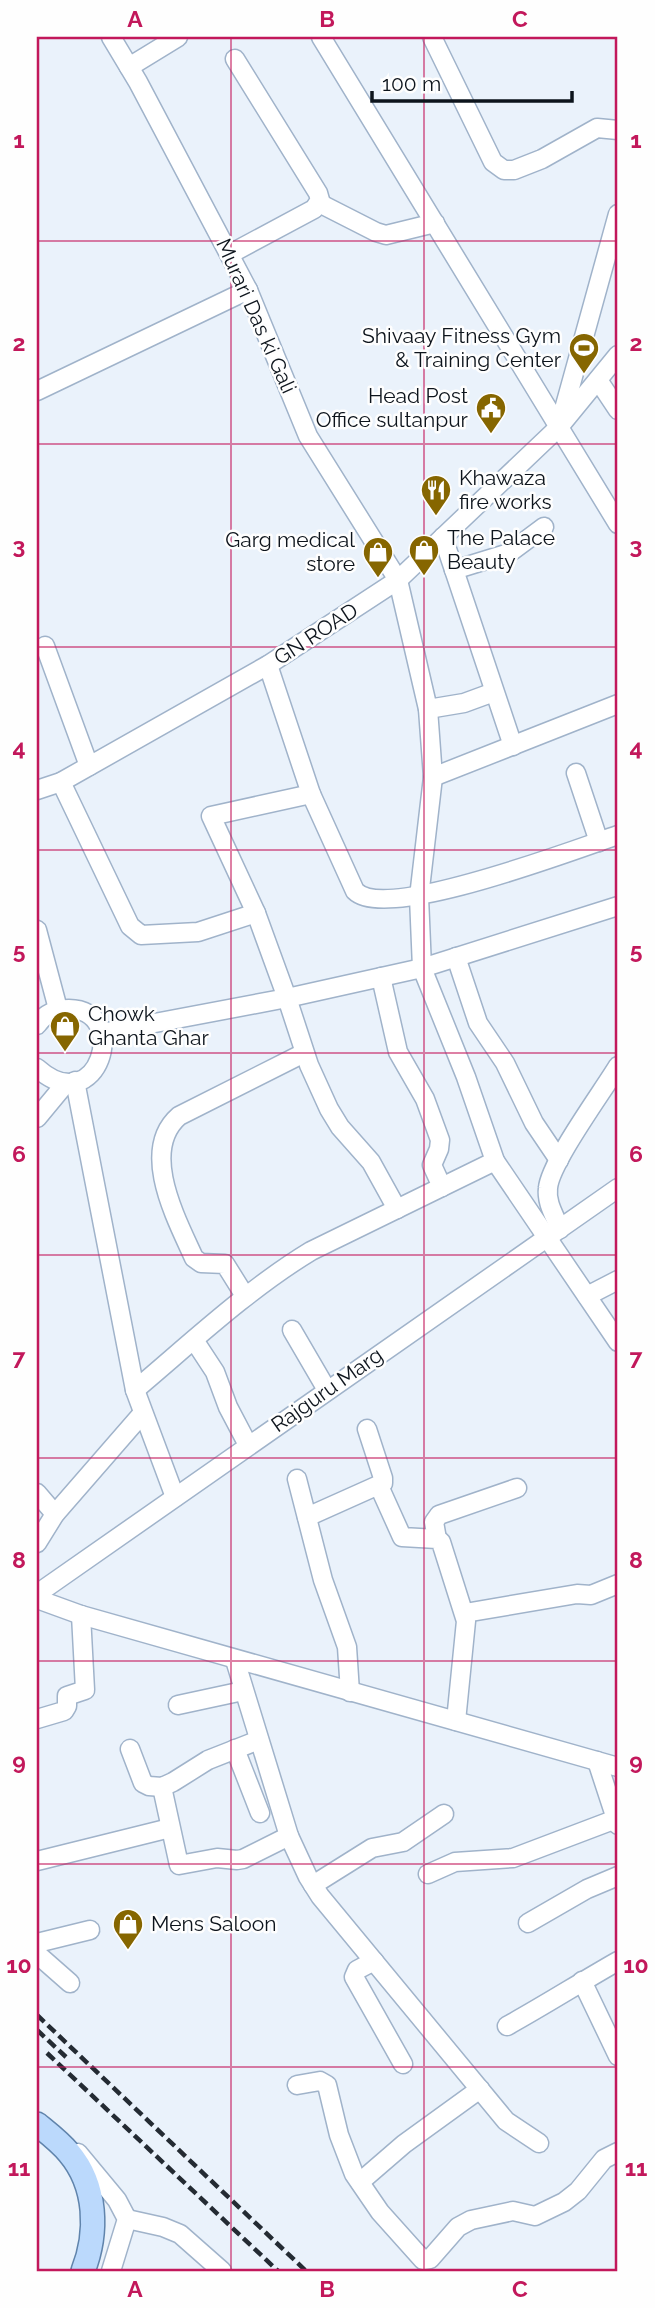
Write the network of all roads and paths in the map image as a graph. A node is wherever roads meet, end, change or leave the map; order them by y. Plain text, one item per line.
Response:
1 (111, 37) edge
2 (178, 37) edge
3 (321, 37) edge
4 (432, 37) edge
5 (235, 59) dead end
6 (129, 67) junction
7 (618, 130) edge
8 (319, 202) junction
9 (618, 214) edge
10 (435, 223) junction
11 (230, 254) junction
12 (248, 289) junction
13 (618, 355) edge
14 (607, 387) edge
15 (37, 391) edge
16 (618, 410) edge
17 (559, 427) junction
18 (610, 495) edge
19 (618, 524) edge
20 (544, 527) dead end
21 (443, 537) junction
22 (454, 570) junction
23 (398, 580) junction
24 (44, 646) dead end
25 (268, 665) junction
26 (494, 692) junction
27 (618, 704) edge
28 (428, 709) junction
29 (513, 746) junction
30 (89, 766) junction
31 (576, 773) dead end
32 (433, 777) junction
33 (61, 782) junction
34 (37, 790) edge
35 (311, 794) junction
36 (618, 835) edge
37 (599, 842) junction
38 (419, 897) junction
39 (618, 906) edge
40 (256, 913) junction
41 (37, 930) edge
42 (456, 957) junction
43 (422, 968) junction
44 (381, 977) junction
45 (287, 998) junction
46 (58, 1009) junction
47 (37, 1025) edge
48 (102, 1033) junction
49 (304, 1053) junction
50 (618, 1066) edge
51 (37, 1068) edge
52 (71, 1082) junction
53 (37, 1118) edge
54 (559, 1160) junction
55 (495, 1161) junction
56 (442, 1187) junction
57 (618, 1188) edge
58 (397, 1209) junction
59 (553, 1233) junction
60 (618, 1280) edge
61 (245, 1296) junction
62 (587, 1296) junction
63 (292, 1330) dead end
64 (194, 1340) junction
65 (618, 1342) edge
66 (135, 1390) junction
67 (327, 1390) junction
68 (142, 1414) junction
69 (367, 1429) dead end
70 (248, 1445) junction
71 (297, 1479) dead end
72 (379, 1486) junction
73 (517, 1488) dead end
74 (37, 1493) edge
75 (174, 1497) junction
76 (55, 1514) junction
77 (307, 1517) junction
78 (437, 1539) junction
79 (37, 1544) edge
80 (618, 1584) edge
81 (37, 1597) edge
82 (465, 1613) junction
83 (80, 1615) junction
84 (235, 1660) junction
85 (243, 1691) junction
86 (350, 1692) junction
87 (178, 1705) dead end
88 (37, 1719) edge
89 (456, 1721) junction
90 (259, 1740) junction
91 (130, 1749) dead end
92 (235, 1749) junction
93 (597, 1760) junction
94 (618, 1767) edge
95 (162, 1787) junction
96 (261, 1813) dead end
97 (444, 1815) dead end
98 (617, 1822) edge
99 (170, 1828) junction
100 (289, 1836) junction
101 (37, 1861) edge
102 (428, 1874) dead end
103 (618, 1876) edge
104 (313, 1885) junction
105 (528, 1923) dead end
106 (90, 1930) dead end
107 (37, 1943) edge
108 (37, 1954) edge
109 (374, 1961) junction
110 (618, 1961) edge
111 (582, 1981) junction
112 (70, 1983) dead end
113 (507, 2026) dead end
114 (618, 2056) edge
115 (404, 2064) dead end
116 (297, 2085) dead end
117 (480, 2089) junction
118 (37, 2111) edge
119 (37, 2124) edge
120 (538, 2143) dead end
121 (618, 2152) edge
122 (359, 2182) junction
123 (127, 2219) junction
124 (83, 2271) edge
125 (111, 2271) edge
126 (222, 2271) edge

1 - 6 street, Murari Das ki Gali
2 - 6 street
3 - 10 street
4 - 7 street
5 - 8 street
6 - 11 street, Murari Das ki Gali
8 - 10 street
8 - 11 street
9 - 17 street
10 - 17 street
11 - 12 street, Murari Das ki Gali
12 - 15 street
12 - 23 street, Murari Das ki Gali
13 - 14 street, GN ROAD
14 - 16 street
14 - 17 street, GN ROAD
17 - 18 street
17 - 21 street, GN ROAD
18 - 19 street
20 - 22 street
21 - 22 street
21 - 23 street, GN ROAD
22 - 26 street
23 - 25 street, GN ROAD
23 - 28 street, Murari Das ki Gali
24 - 30 street
25 - 30 street, GN ROAD
25 - 35 street
26 - 28 street
26 - 29 street
27 - 29 street
28 - 32 street, Murari Das ki Gali
29 - 32 street
30 - 33 street, GN ROAD
31 - 37 street
32 - 38 street, Murari Das ki Gali
33 - 34 street, GN ROAD
33 - 40 street
35 - 38 street
35 - 40 street
36 - 37 street
37 - 38 street
38 - 43 street, Murari Das ki Gali
39 - 42 street
40 - 45 street
41 - 46 street
42 - 43 street
42 - 54 street
43 - 44 street
43 - 55 street, Murari Das ki Gali
44 - 45 street
44 - 56 street
45 - 48 street
45 - 49 street
46 - 47 street
46 - 48 street
48 - 52 street
49 - 58 street
49 - 61 street
50 - 54 street
51 - 52 street
52 - 53 street
52 - 66 street
54 - 59 street
55 - 56 street
55 - 59 street, Murari Das ki Gali
56 - 58 street
57 - 59 street, Rajguru Marg
58 - 61 street
59 - 62 street
59 - 67 street, Rajguru Marg
60 - 62 street
61 - 64 street
62 - 65 street
63 - 67 street
64 - 66 street
64 - 70 street
66 - 68 street
67 - 70 street, Rajguru Marg
68 - 75 street
68 - 76 street
69 - 72 street
70 - 75 street, Rajguru Marg
71 - 77 street
72 - 77 street
72 - 78 street
73 - 78 street
74 - 76 street
75 - 81 street, Rajguru Marg
76 - 79 street
77 - 86 street
78 - 82 street
80 - 82 street
81 - 83 street
82 - 89 street
83 - 84 street
83 - 88 street
84 - 85 street
84 - 86 street
85 - 87 street
85 - 90 street
86 - 89 street
89 - 93 street
90 - 92 street
90 - 100 street
91 - 95 street
92 - 95 street
92 - 96 street
93 - 94 street
93 - 98 street
95 - 99 street
97 - 104 street
98 - 102 street
99 - 100 street
99 - 101 street
100 - 104 street
103 - 105 street
104 - 109 street
106 - 107 street
108 - 112 street
109 - 115 street
109 - 117 street
110 - 111 street
111 - 113 street
111 - 114 street
116 - 122 street
117 - 120 street
117 - 122 street
118 - 123 street
119 - 124 main road
121 - 122 street
123 - 125 street
123 - 126 street

